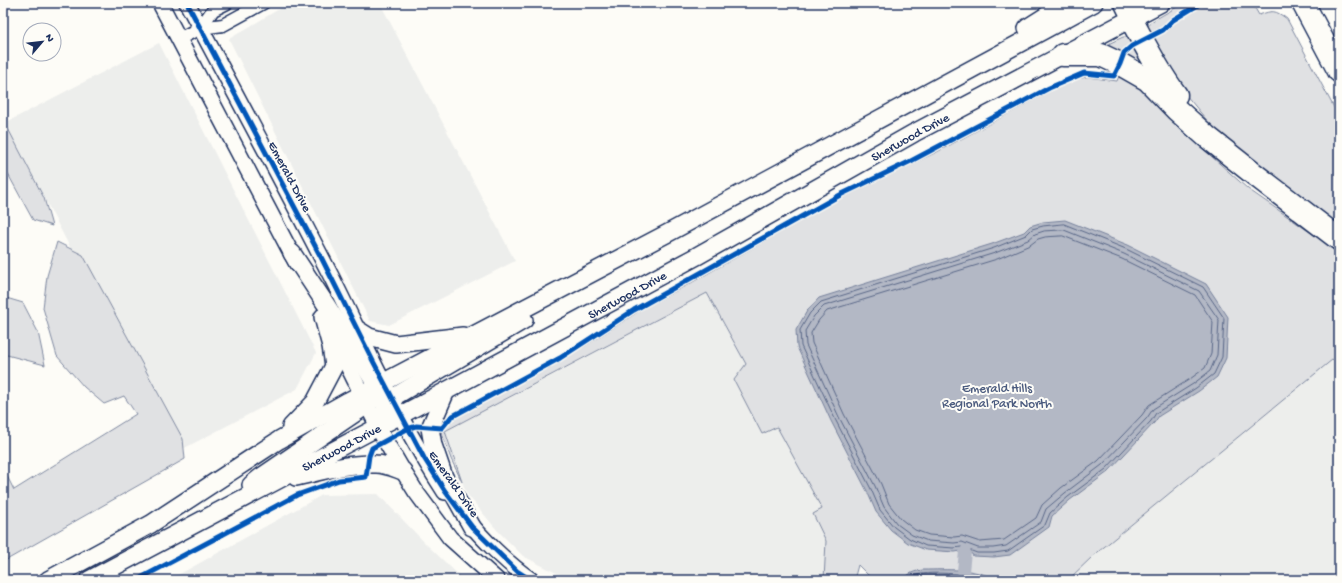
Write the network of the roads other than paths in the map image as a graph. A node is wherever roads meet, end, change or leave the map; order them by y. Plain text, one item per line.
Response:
1 (160, 3) edge
2 (187, 3) edge
3 (227, 3) edge
4 (263, 3) edge
5 (1060, 3) edge
6 (1094, 3) edge
7 (1161, 3) edge
8 (1303, 3) edge
9 (1127, 11) edge
10 (200, 28) junction
11 (179, 39) junction
12 (1063, 55) junction
13 (968, 70) junction
14 (1339, 71) edge
15 (1206, 136) junction
16 (1339, 239) edge
17 (292, 253) junction
18 (541, 300) junction
19 (323, 317) junction
20 (358, 330) junction
21 (473, 335) junction
22 (446, 391) junction
23 (378, 394) junction
24 (401, 415) junction
25 (379, 428) junction
26 (279, 440) junction
27 (403, 471) junction
28 (275, 482) junction
29 (239, 501) junction
30 (472, 527) junction
31 (48, 580) edge
32 (89, 580) edge
33 (497, 580) edge
34 (531, 580) edge

1 - 11 street
2 - 10 street, Emerald Drive
3 - 10 street
4 - 10 street
5 - 13 main road
6 - 13 main road
7 - 9 main road, Sherwood Drive
8 - 14 highway
9 - 12 main road, Sherwood Drive
9 - 15 highway
10 - 11 street
10 - 20 street, Emerald Drive
11 - 17 street
12 - 15 highway
12 - 22 main road, Sherwood Drive
13 - 18 main road
15 - 16 highway
17 - 19 street
17 - 23 main road
18 - 21 main road
18 - 23 main road
19 - 23 street
19 - 26 main road
20 - 21 main road
20 - 23 street, Emerald Drive
21 - 23 main road
22 - 24 main road, Sherwood Drive
22 - 30 main road
23 - 24 main road
23 - 25 main road
23 - 26 main road
23 - 29 main road
24 - 25 main road, Sherwood Drive
24 - 30 street, Emerald Drive
25 - 27 street
25 - 28 main road, Sherwood Drive
26 - 31 main road
27 - 28 main road
27 - 33 street
28 - 29 main road, Sherwood Drive
29 - 32 main road, Sherwood Drive
30 - 34 street, Emerald Drive

